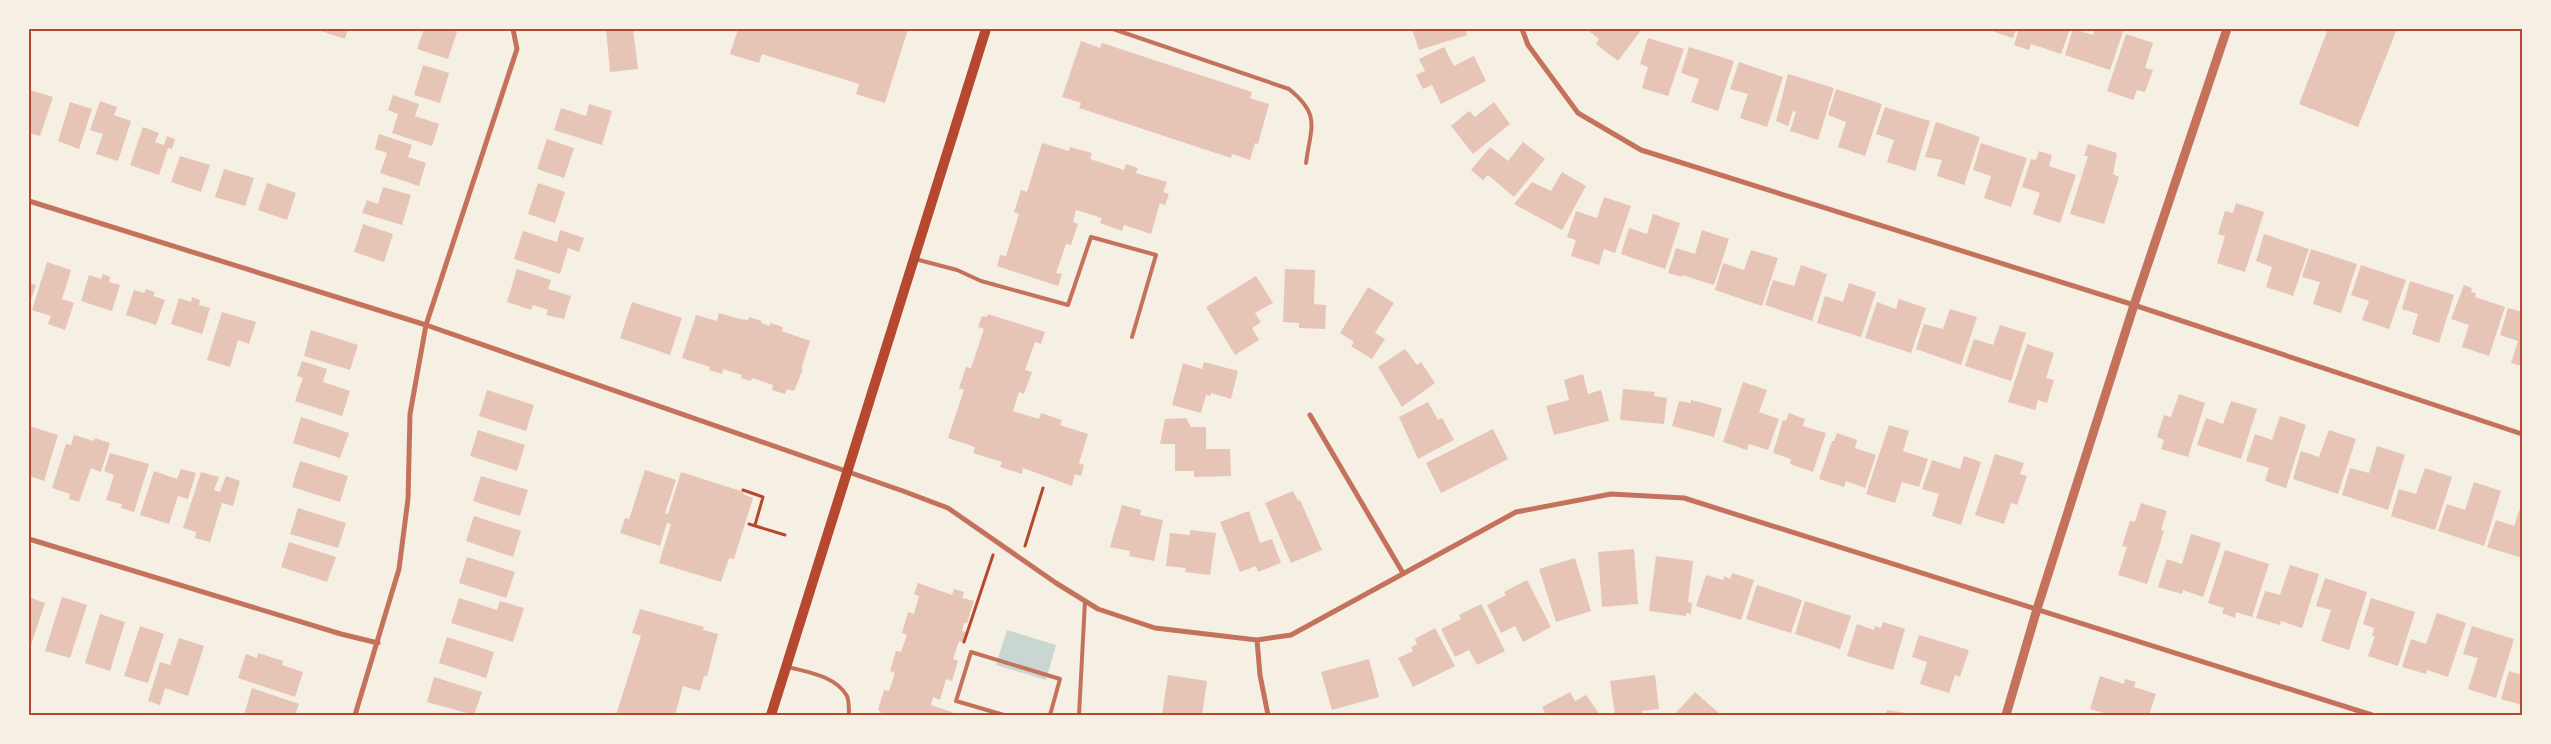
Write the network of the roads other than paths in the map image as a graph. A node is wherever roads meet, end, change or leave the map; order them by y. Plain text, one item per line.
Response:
1 (513, 29) edge
2 (986, 29) edge
3 (1113, 29) edge
4 (1522, 29) edge
5 (2227, 29) edge
6 (1306, 163) dead end
7 (29, 201) edge
8 (915, 258) junction
9 (2134, 305) junction
10 (426, 325) junction
11 (1132, 337) dead end
12 (1310, 415) dead end
13 (2522, 434) edge
14 (849, 472) junction
15 (29, 539) edge
16 (1403, 573) junction
17 (1085, 601) junction
18 (2037, 609) junction
19 (1257, 640) junction
20 (378, 643) junction
21 (786, 666) junction
22 (355, 715) edge
23 (771, 715) edge
24 (849, 715) edge
25 (1004, 715) edge
26 (1050, 715) edge
27 (1079, 715) edge
28 (1268, 715) edge
29 (2006, 715) edge
30 (2372, 715) edge

1 - 10 street
2 - 8 main road
3 - 6 lane
4 - 9 street
5 - 9 street
7 - 10 street
8 - 11 lane
8 - 14 main road
9 - 13 street
9 - 18 street
10 - 14 street
10 - 20 street
12 - 16 street
14 - 17 street
14 - 21 main road
15 - 20 street
16 - 18 street
16 - 19 street
17 - 19 street
17 - 27 lane
18 - 29 street
18 - 30 street
19 - 28 street
20 - 22 street
21 - 23 main road
21 - 24 lane
25 - 26 lane

